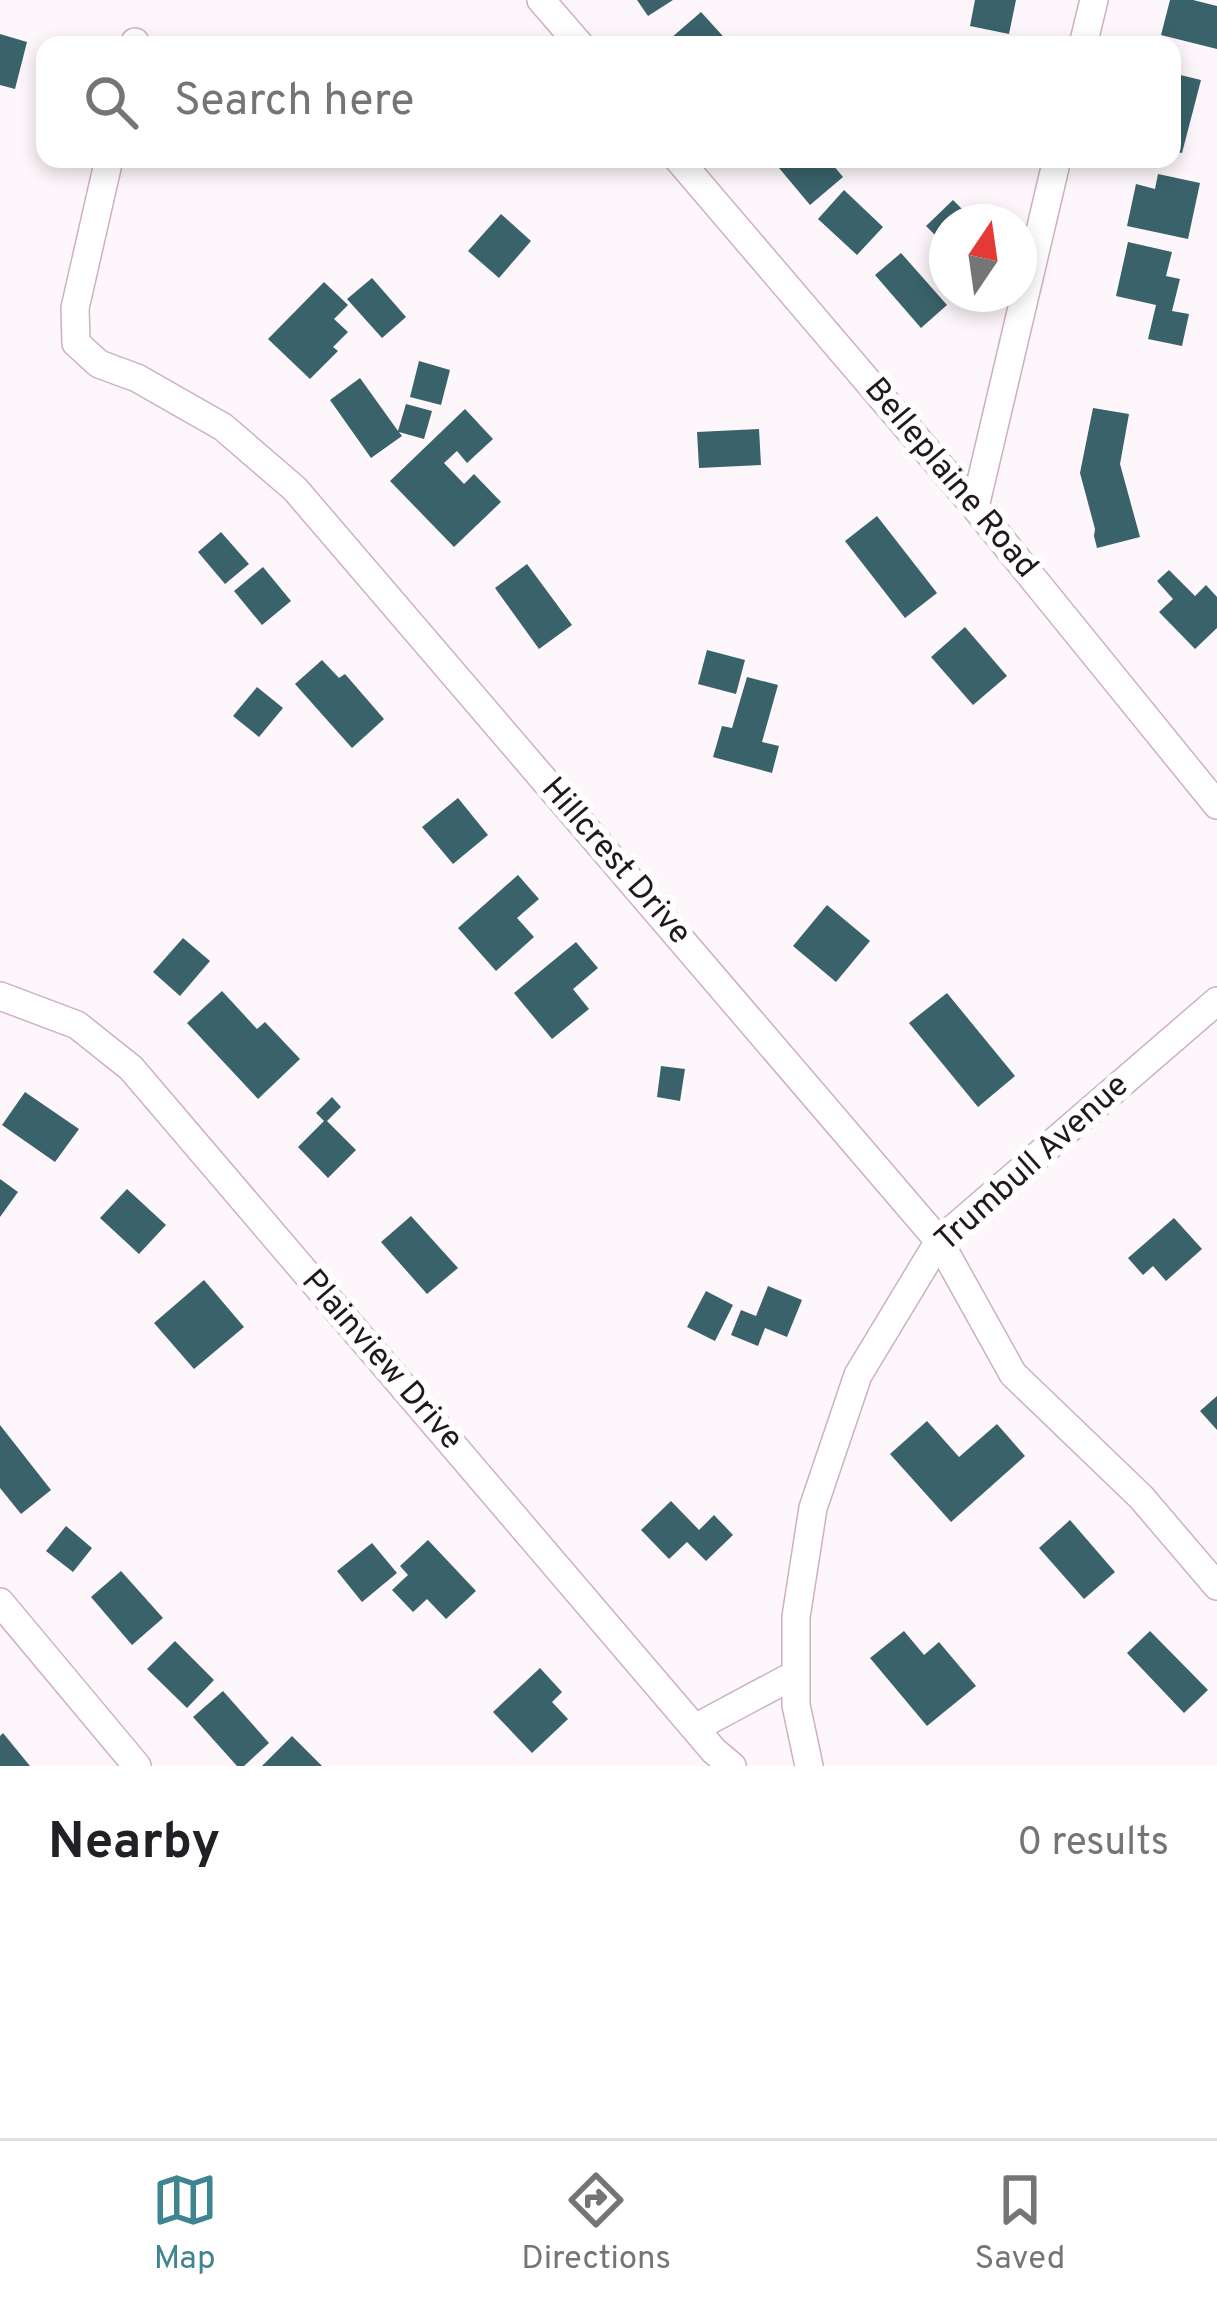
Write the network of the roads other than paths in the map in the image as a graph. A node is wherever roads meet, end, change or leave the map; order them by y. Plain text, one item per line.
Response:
1 (542, 0) edge
2 (1094, 0) edge
3 (572, 36) edge
4 (1085, 36) edge
5 (107, 168) edge
6 (686, 168) edge
7 (1055, 168) edge
8 (975, 506) junction
9 (1217, 805) edge
10 (0, 996) edge
11 (1217, 1001) edge
12 (939, 1241) junction
13 (1217, 1586) edge
14 (0, 1602) edge
15 (796, 1674) junction
16 (695, 1728) junction
17 (137, 1766) edge
18 (732, 1766) edge
19 (809, 1766) edge

1 - 3 street
2 - 4 street
5 - 12 street, Hillcrest Drive
6 - 8 street, Belleplaine Road
7 - 8 street
8 - 9 street, Belleplaine Road
10 - 16 street, Plainview Drive
11 - 12 street, Trumbull Avenue
12 - 13 street, Hillcrest Drive
12 - 15 street, Trumbull Avenue
14 - 17 street
15 - 16 street
15 - 19 street, Trumbull Avenue
16 - 18 street, Plainview Drive

